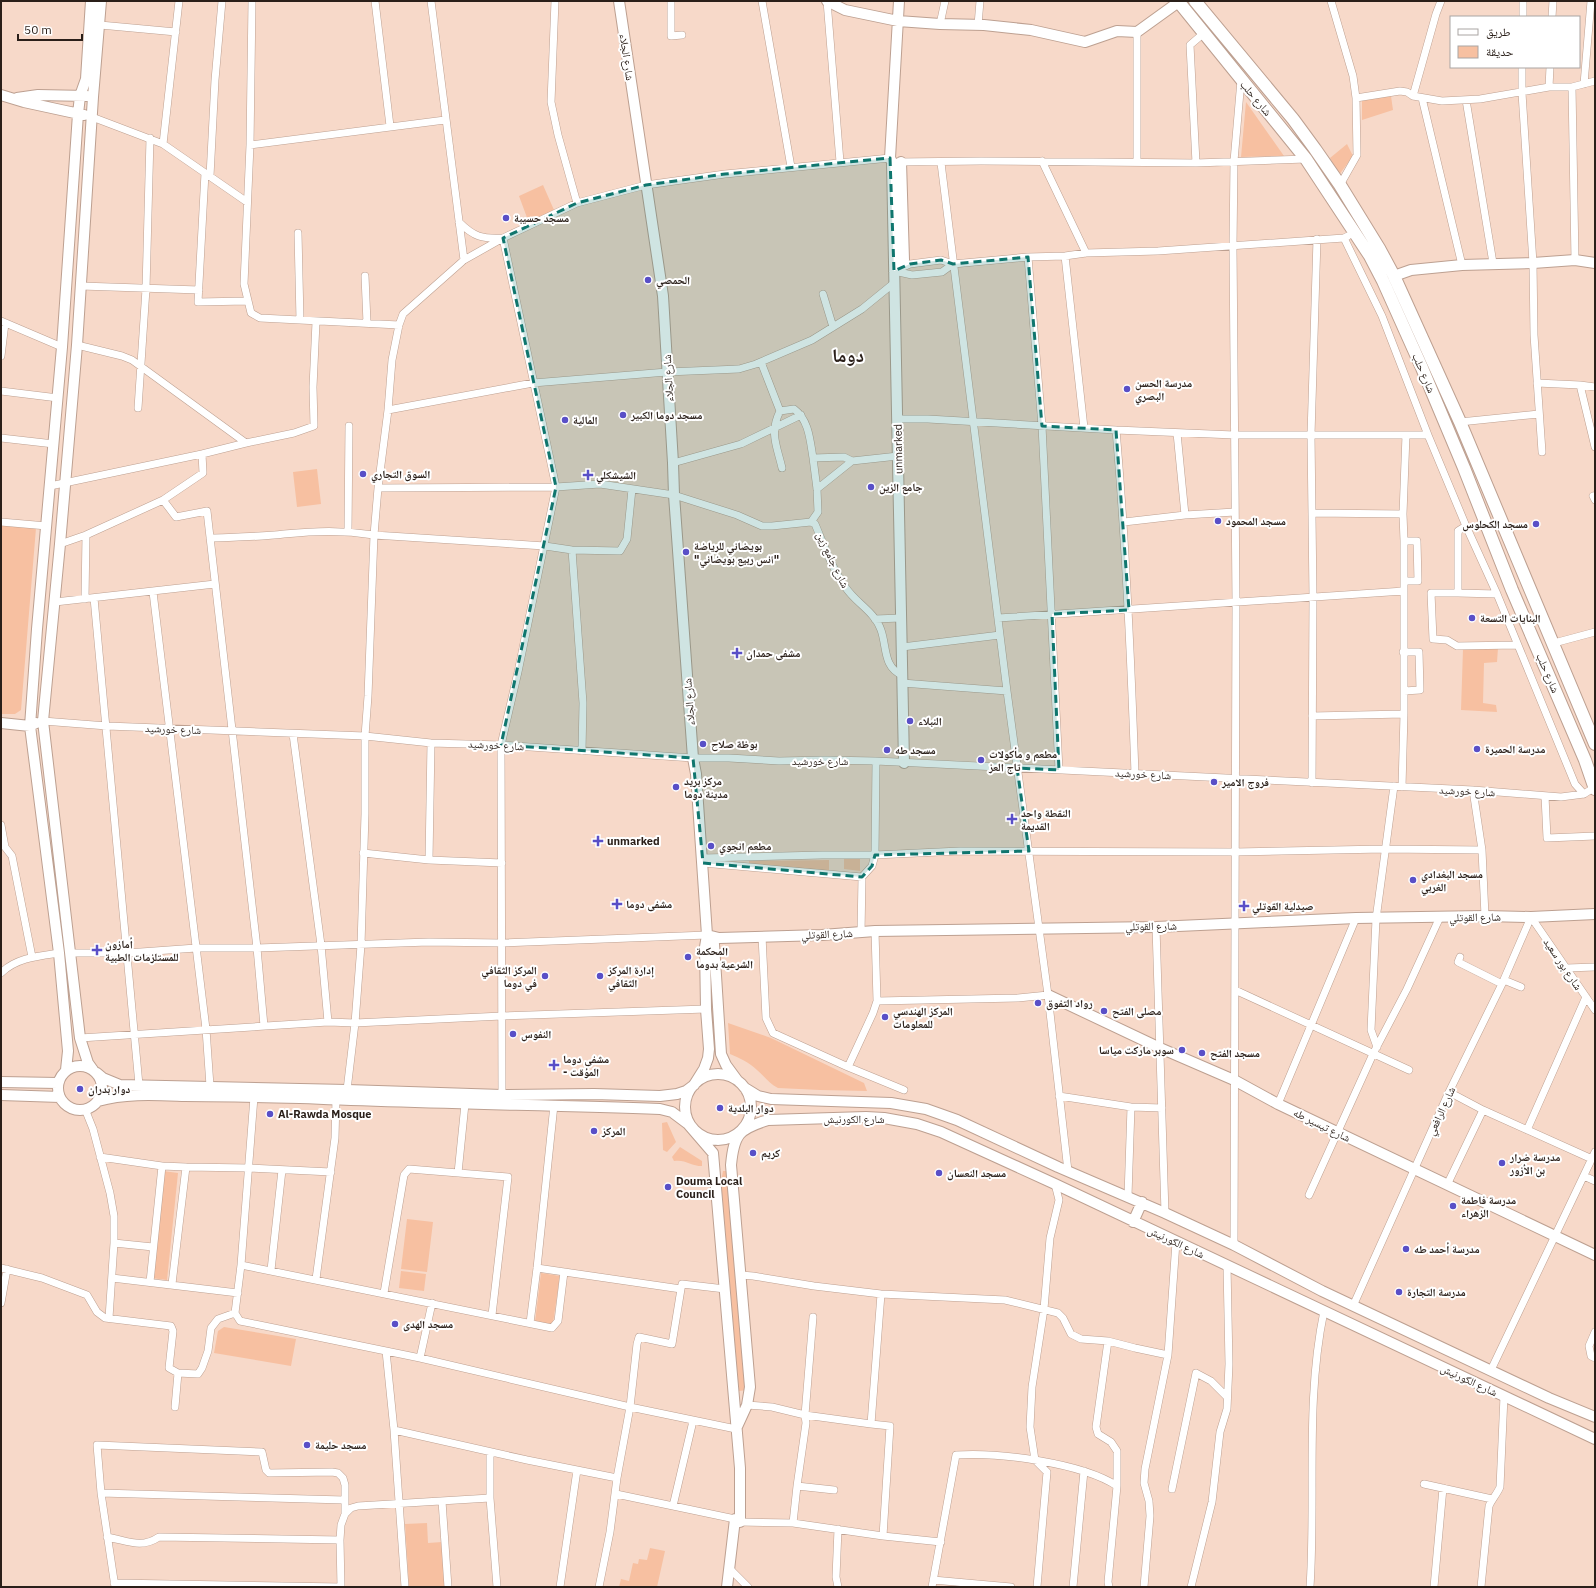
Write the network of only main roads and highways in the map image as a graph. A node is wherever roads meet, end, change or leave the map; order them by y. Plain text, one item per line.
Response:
1 (91, 1) edge
2 (101, 1) edge
3 (619, 1) edge
4 (827, 1) edge
5 (899, 1) edge
6 (1179, 1) edge
7 (1195, 1) edge
8 (898, 21) junction
9 (1, 95) edge
10 (80, 96) junction
11 (93, 97) junction
12 (15, 98) junction
13 (78, 114) junction
14 (92, 117) junction
15 (1360, 228) junction
16 (1595, 263) edge
17 (1394, 276) junction
18 (1383, 281) junction
19 (42, 721) junction
20 (1, 723) edge
21 (30, 726) junction
22 (1595, 744) edge
23 (904, 762) road end
24 (1592, 789) edge
25 (1595, 914) edge
26 (707, 935) junction
27 (1048, 995) road end
28 (66, 1070) junction
29 (95, 1071) junction
30 (737, 1080) junction
31 (1, 1082) edge
32 (58, 1083) junction
33 (694, 1085) junction
34 (745, 1088) junction
35 (594, 1094) junction
36 (1, 1095) edge
37 (333, 1096) junction
38 (60, 1097) junction
39 (502, 1100) junction
40 (98, 1101) junction
41 (596, 1107) junction
42 (741, 1131) junction
43 (695, 1132) junction
44 (1142, 1202) junction
45 (1133, 1222) junction
46 (1595, 1255) edge
47 (1595, 1417) edge
48 (736, 1429) junction
49 (1595, 1439) edge
50 (727, 1587) edge

1 - 10 main road
2 - 11 main road
3 - 26 main road, شارع الجلاء
4 - 8 main road
5 - 8 main road, unmarked
6 - 8 main road
6 - 15 main road, شارع حلب
7 - 15 main road, شارع حلب
8 - 23 main road, unmarked
9 - 12 main road
10 - 11 main road
10 - 12 main road
10 - 13 main road
11 - 14 main road
12 - 13 main road
13 - 14 main road
13 - 21 main road
14 - 19 main road
15 - 17 main road, شارع حلب
15 - 18 main road, شارع حلب
16 - 17 main road
17 - 18 main road
17 - 22 main road, شارع حلب
18 - 24 main road, شارع حلب
19 - 21 main road
19 - 29 main road
20 - 21 main road
21 - 28 main road
25 - 26 main road, شارع القوتلي
26 - 30 main road
26 - 33 main road
27 - 46 main road, شارع تيسير طه
28 - 29 main road
28 - 32 main road
29 - 37 main road
29 - 40 main road
30 - 33 main road
30 - 34 main road
31 - 32 main road
32 - 38 main road
33 - 35 main road
33 - 43 main road
34 - 42 main road
34 - 44 main road, شارع الكورنيش
35 - 39 main road
35 - 41 main road
36 - 38 main road
37 - 39 main road
37 - 39 main road
37 - 40 main road
38 - 40 main road
39 - 41 main road
41 - 43 main road
42 - 43 main road
42 - 45 main road, شارع الكورنيش
42 - 48 main road
43 - 48 main road
44 - 45 main road
44 - 47 main road, شارع الكورنيش
45 - 49 main road, شارع الكورنيش
48 - 50 main road

